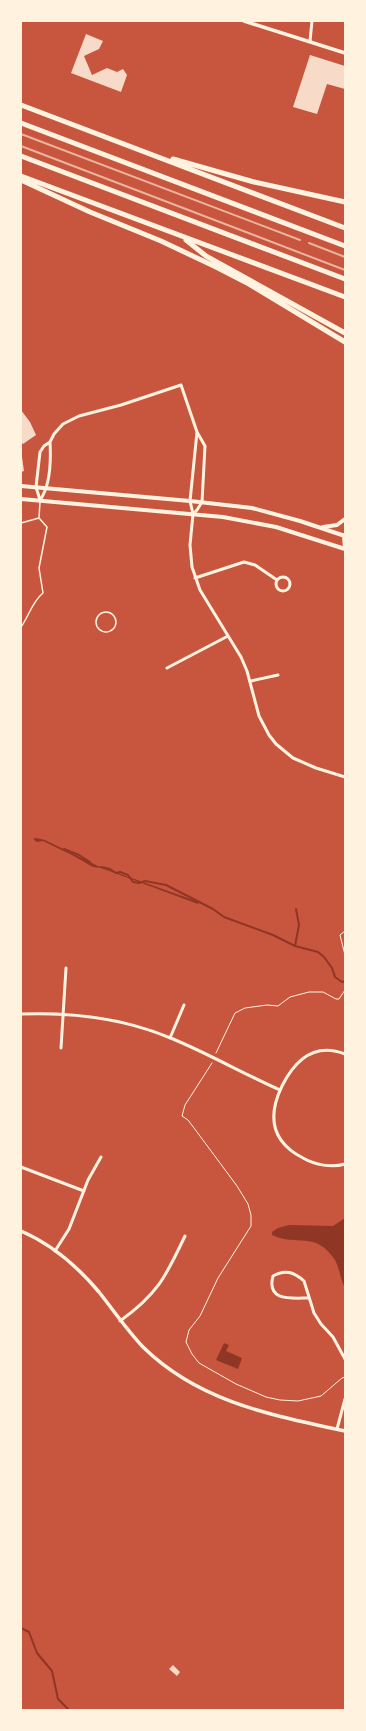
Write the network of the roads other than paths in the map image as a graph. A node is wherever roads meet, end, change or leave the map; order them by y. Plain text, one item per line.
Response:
1 (244, 21) edge
2 (312, 21) edge
3 (310, 41) junction
4 (345, 53) edge
5 (21, 105) edge
6 (21, 123) edge
7 (139, 150) junction
8 (21, 156) edge
9 (21, 176) edge
10 (21, 180) edge
11 (345, 202) edge
12 (345, 228) edge
13 (182, 236) junction
14 (345, 246) edge
15 (345, 279) edge
16 (345, 297) edge
17 (345, 333) edge
18 (345, 342) edge
19 (197, 432) junction
20 (50, 442) junction
21 (21, 486) edge
22 (36, 487) junction
23 (47, 488) junction
24 (21, 499) edge
25 (40, 500) junction
26 (190, 501) junction
27 (202, 502) junction
28 (192, 514) junction
29 (40, 518) junction
30 (345, 519) edge
31 (21, 523) edge
32 (320, 527) junction
33 (345, 535) edge
34 (345, 549) edge
35 (195, 578) junction
36 (277, 580) junction
37 (96, 620) joint
38 (21, 627) edge
39 (228, 636) junction
40 (167, 668) dead end
41 (278, 675) dead end
42 (251, 682) junction
43 (345, 777) edge
44 (66, 968) dead end
45 (184, 1005) dead end
46 (21, 1014) edge
47 (63, 1014) junction
48 (170, 1038) junction
49 (61, 1048) dead end
50 (345, 1054) edge
51 (280, 1090) junction
52 (101, 1157) dead end
53 (345, 1164) edge
54 (21, 1167) edge
55 (84, 1191) junction
56 (21, 1230) edge
57 (185, 1236) dead end
58 (55, 1251) junction
59 (309, 1298) junction
60 (120, 1321) junction
61 (345, 1359) edge
62 (345, 1399) edge
63 (337, 1429) junction
64 (345, 1431) edge

1 - 3 street
2 - 3 street
3 - 4 street
5 - 7 highway
6 - 14 highway
7 - 11 highway
7 - 12 highway
8 - 15 highway
9 - 13 highway
10 - 18 highway
13 - 16 highway
13 - 17 highway
19 - 20 street
19 - 26 street
19 - 27 street
20 - 22 street
20 - 23 street
21 - 22 main road
22 - 23 main road
22 - 25 street
23 - 25 street
23 - 26 main road
24 - 25 main road
25 - 28 main road
25 - 29 lane
26 - 27 main road
26 - 28 street
27 - 28 street
27 - 32 main road
28 - 34 main road
28 - 35 street
29 - 31 lane
29 - 38 lane
30 - 32 main road
32 - 33 main road
33 - 34 main road
35 - 36 street
35 - 39 street
36 - 36 street
37 - 37 lane
39 - 40 street
39 - 42 street
41 - 42 street
42 - 43 street
44 - 47 street
45 - 48 street
46 - 47 street
47 - 48 street
47 - 49 street
48 - 51 street
50 - 51 street
51 - 53 street
52 - 55 street
54 - 55 street
55 - 58 street
56 - 58 street
57 - 60 street
58 - 60 street
59 - 59 street
59 - 61 street
60 - 63 street
62 - 63 street
63 - 64 street

